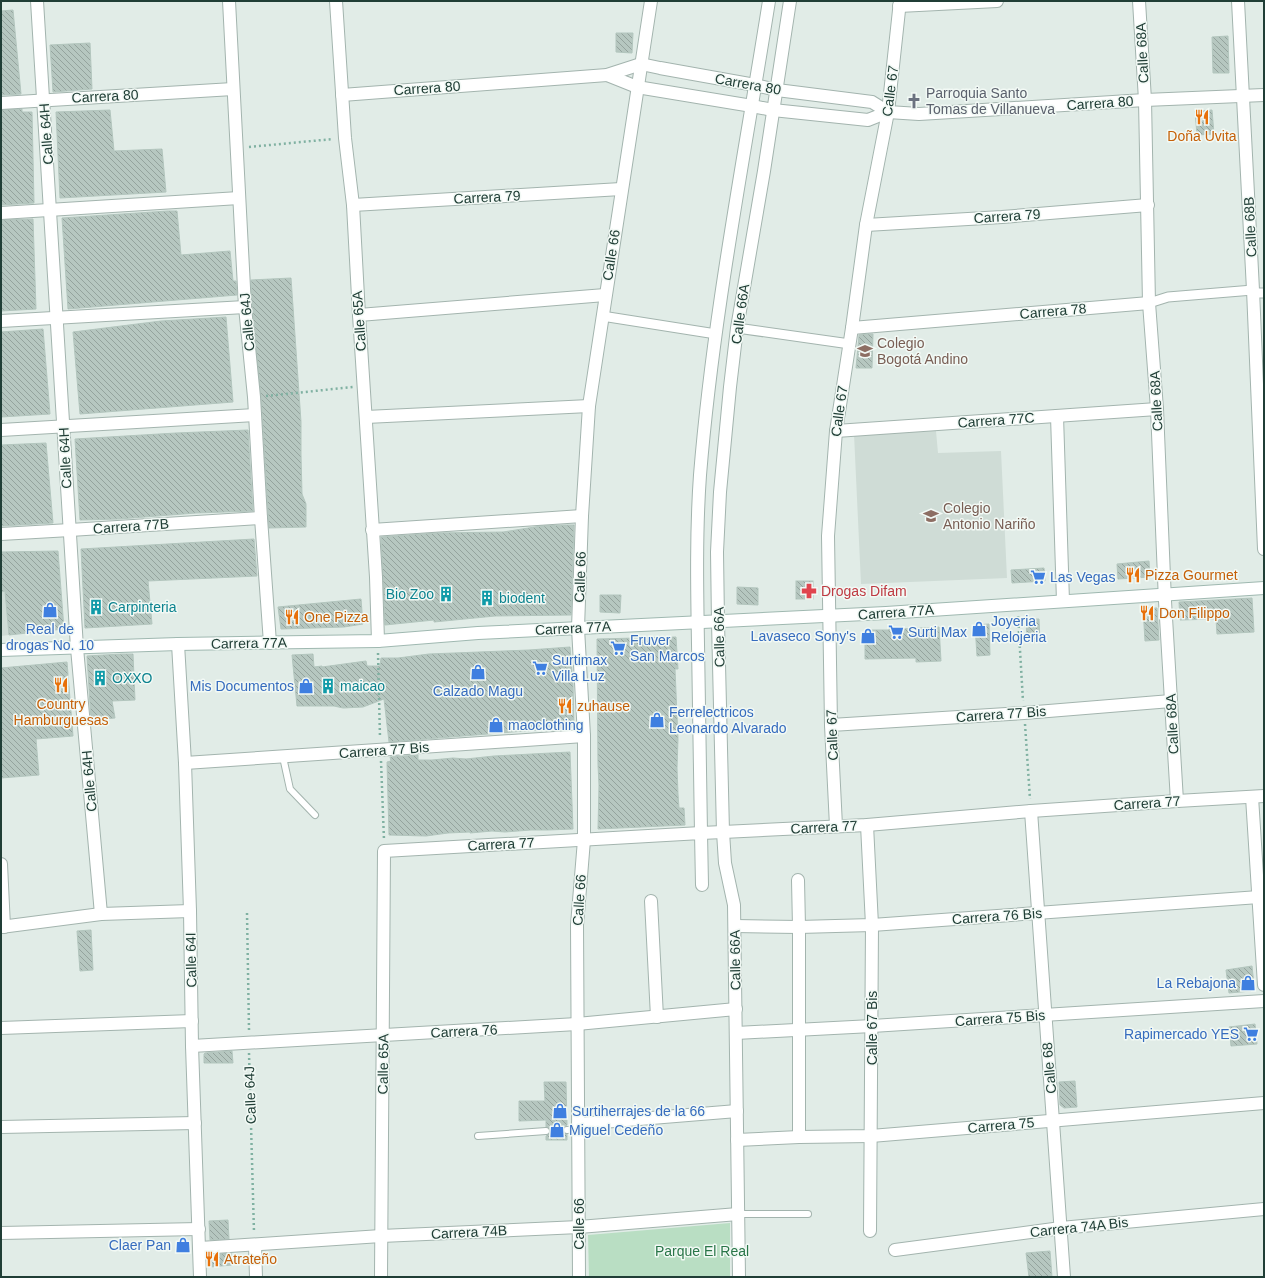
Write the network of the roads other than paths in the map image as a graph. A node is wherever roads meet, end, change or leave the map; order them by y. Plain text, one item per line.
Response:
1 (38, 1) edge
2 (229, 1) edge
3 (336, 1) edge
4 (650, 1) edge
5 (769, 1) edge
6 (790, 1) edge
7 (997, 1) edge
8 (1139, 1) edge
9 (1238, 1) edge
10 (932, 3) edge
11 (900, 4) edge
12 (641, 64) junction
13 (607, 75) junction
14 (755, 85) junction
15 (637, 87) junction
16 (233, 90) junction
17 (777, 90) junction
18 (342, 95) junction
19 (1264, 95) edge
20 (1244, 96) junction
21 (44, 100) junction
22 (1145, 100) junction
23 (1, 102) edge
24 (752, 106) junction
25 (773, 110) junction
26 (888, 112) junction
27 (621, 190) junction
28 (239, 198) junction
29 (353, 205) junction
30 (1148, 205) junction
31 (50, 210) junction
32 (1, 213) edge
33 (866, 225) junction
34 (1257, 292) edge
35 (605, 295) junction
36 (1149, 303) junction
37 (245, 306) junction
38 (359, 315) junction
39 (602, 316) junction
40 (57, 318) junction
41 (1, 321) edge
42 (738, 328) junction
43 (852, 328) junction
44 (716, 334) junction
45 (850, 344) junction
46 (589, 406) junction
47 (1157, 409) junction
48 (255, 415) junction
49 (1057, 416) junction
50 (366, 417) junction
51 (64, 426) junction
52 (1, 430) edge
53 (836, 431) junction
54 (1263, 487) edge
55 (582, 516) junction
56 (261, 518) junction
57 (70, 530) junction
58 (372, 530) junction
59 (1, 534) edge
60 (1264, 549) edge
61 (1264, 588) edge
62 (1165, 595) junction
63 (1064, 601) junction
64 (830, 616) junction
65 (718, 622) junction
66 (698, 623) junction
67 (578, 628) junction
68 (378, 641) junction
69 (270, 643) junction
70 (178, 644) junction
71 (77, 648) junction
72 (1, 650) edge
73 (1171, 701) junction
74 (831, 725) junction
75 (584, 736) junction
76 (283, 757) junction
77 (185, 763) junction
78 (1258, 797) edge
79 (1177, 801) junction
80 (1031, 811) junction
81 (315, 815) dead end
82 (867, 825) junction
83 (836, 826) junction
84 (723, 832) junction
85 (701, 833) junction
86 (584, 840) junction
87 (384, 851) joint
88 (1, 864) edge
89 (798, 880) dead end
90 (702, 885) dead end
91 (1259, 896) junction
92 (651, 901) dead end
93 (190, 911) junction
94 (1037, 913) junction
95 (101, 914) junction
96 (872, 925) junction
97 (735, 926) junction
98 (3, 927) edge
99 (799, 927) junction
100 (1262, 931) edge
101 (1264, 985) edge
102 (1264, 1001) edge
103 (736, 1009) junction
104 (1044, 1015) junction
105 (657, 1017) junction
106 (192, 1021) junction
107 (577, 1024) junction
108 (872, 1026) junction
109 (1, 1028) edge
110 (798, 1030) junction
111 (736, 1033) junction
112 (383, 1036) junction
113 (192, 1046) junction
114 (1264, 1103) edge
115 (737, 1111) junction
116 (1053, 1121) junction
117 (195, 1122) junction
118 (1, 1127) edge
119 (574, 1128) junction
120 (546, 1131) dead end
121 (478, 1136) dead end
122 (871, 1136) junction
123 (799, 1137) junction
124 (737, 1140) junction
125 (1264, 1209) edge
126 (738, 1214) junction
127 (808, 1214) dead end
128 (579, 1227) junction
129 (1061, 1228) junction
130 (199, 1229) junction
131 (870, 1231) dead end
132 (1, 1233) edge
133 (381, 1236) junction
134 (255, 1245) junction
135 (200, 1248) junction
136 (895, 1250) dead end
137 (200, 1277) edge
138 (256, 1277) edge
139 (381, 1277) edge
140 (579, 1277) edge
141 (739, 1277) edge
142 (1064, 1277) edge

1 - 21 street, Calle 64H
2 - 16 street, Calle 64J
3 - 18 street, Calle 65A
4 - 12 street, Calle 66
5 - 14 street, Calle 66A
6 - 17 street, Calle 66A
7 - 10 street
8 - 22 street, Calle 68A
9 - 20 street, Calle 68B
10 - 11 street
11 - 26 street, Calle 67
12 - 13 street, Carrera 80
12 - 14 street, Carrera 80
12 - 15 street, Calle 66
13 - 15 street, Carrera 80
13 - 18 street, Carrera 80
14 - 17 street, Carrera 80
14 - 24 street, Calle 66A
15 - 24 street, Carrera 80
15 - 27 street, Calle 66
16 - 21 street, Carrera 80
16 - 28 street, Calle 64J
17 - 25 street, Calle 66A
17 - 26 street, Carrera 80
18 - 29 street, Calle 65A
19 - 20 street, Carrera 80
20 - 22 street, Carrera 80
20 - 34 street, Calle 68B
21 - 23 street, Carrera 80
21 - 31 street, Calle 64H
22 - 26 street, Carrera 80
22 - 30 street, Calle 68A
24 - 25 street, Carrera 80
24 - 44 street, Calle 66A
25 - 26 street, Carrera 80
25 - 42 street, Calle 66A
26 - 33 street, Calle 67
27 - 29 street, Carrera 79
27 - 35 street, Calle 66
28 - 31 street
28 - 37 street, Calle 64J
29 - 38 street, Calle 65A
30 - 33 street, Carrera 79
30 - 36 street, Calle 68A
31 - 32 street
31 - 40 street, Calle 64H
33 - 43 street, Calle 67
34 - 36 street, Carrera 78
34 - 54 street, Calle 68B
35 - 38 street
35 - 39 street, Calle 66
36 - 43 street, Carrera 78
36 - 47 street, Calle 68A
37 - 40 street
37 - 48 street, Calle 64J
38 - 50 street, Calle 65A
39 - 44 street
39 - 46 street, Calle 66
40 - 41 street
40 - 51 street, Calle 64H
42 - 45 street
42 - 65 street, Calle 66A
43 - 45 street, Calle 67
44 - 66 street, Calle 66A
45 - 53 street, Calle 67
46 - 50 street
46 - 55 street, Calle 66
47 - 49 street, Carrera 77C
47 - 62 street, Calle 68A
48 - 51 street
48 - 56 street, Calle 64J
49 - 53 street, Carrera 77C
49 - 63 street
50 - 58 street, Calle 65A
51 - 52 street
51 - 57 street, Calle 64H
53 - 64 street, Calle 67
54 - 60 street, Calle 68B
55 - 58 street
55 - 67 street, Calle 66
56 - 57 street, Carrera 77B
56 - 69 street, Calle 64J
57 - 59 street, Carrera 77B
57 - 71 street, Calle 64H
58 - 68 street, Calle 65A
61 - 62 street, Carrera 77A
62 - 63 street, Carrera 77A
62 - 73 street, Calle 68A
63 - 64 street, Carrera 77A
64 - 65 street, Carrera 77A
64 - 74 street, Calle 67
65 - 66 street, Carrera 77A
65 - 84 street, Calle 66A
66 - 67 street, Carrera 77A
66 - 85 street, Calle 66A
67 - 68 street, Carrera 77A
67 - 75 street, Calle 66
68 - 69 street, Carrera 77A
69 - 70 street, Carrera 77A
70 - 71 street, Carrera 77A
70 - 77 street, Calle 64I
71 - 72 street, Carrera 77A
71 - 95 street, Calle 64H
73 - 74 street, Carrera 77 Bis
73 - 79 street, Calle 68A
74 - 83 street, Calle 67
75 - 76 street, Carrera 77 Bis
75 - 86 street, Calle 66
76 - 77 street, Carrera 77 Bis
76 - 81 lane
77 - 93 street, Calle 64I
78 - 79 street, Carrera 77
78 - 91 street
79 - 80 street, Carrera 77
80 - 82 street, Carrera 77
80 - 94 street, Calle 68
82 - 83 street, Carrera 77
82 - 96 street, Calle 67 Bis
83 - 84 street, Carrera 77
84 - 85 street, Carrera 77
84 - 97 street, Calle 66A
85 - 86 street, Carrera 77
85 - 90 street, Calle 66A
86 - 87 street, Carrera 77
86 - 107 street, Calle 66
87 - 112 street, Calle 65A
88 - 98 street
89 - 99 street
91 - 94 street, Carrera 76 Bis
91 - 100 street
92 - 105 street
93 - 95 street
93 - 106 street, Calle 64I
94 - 96 street, Carrera 76 Bis
94 - 104 street, Calle 68
95 - 98 street
96 - 99 street, Carrera 76 Bis
96 - 108 street, Calle 67 Bis
97 - 99 street, Carrera 76 Bis
97 - 103 street, Calle 66A
99 - 110 street
100 - 101 street
102 - 104 street, Carrera 75 Bis
103 - 105 street, Carrera 76
103 - 111 street, Calle 66A
104 - 108 street, Carrera 75 Bis
104 - 116 street, Calle 68
105 - 107 street, Carrera 76
106 - 109 street
106 - 113 street, Calle 64I
107 - 112 street, Carrera 76
107 - 119 street, Calle 66
108 - 110 street, Carrera 75 Bis
108 - 122 street, Calle 67 Bis
110 - 111 street, Carrera 75 Bis
110 - 123 street
111 - 115 street, Calle 66A
112 - 113 street, Carrera 76
112 - 133 street, Calle 65A
113 - 117 street, Calle 64I
114 - 116 street, Carrera 75
115 - 119 street
115 - 124 street, Calle 66A
116 - 122 street, Carrera 75
116 - 129 street, Calle 68
117 - 118 street
117 - 130 street, Calle 64I
119 - 128 street, Calle 66
120 - 121 lane
122 - 123 street, Carrera 75
122 - 131 street, Calle 67 Bis
123 - 124 street, Carrera 75
124 - 126 street, Calle 66A
125 - 129 street, Carrera 74A Bis
126 - 127 lane
126 - 128 street, Carrera 74B
126 - 141 street, Calle 66A
128 - 133 street, Carrera 74B
128 - 140 street, Calle 66
129 - 136 street, Carrera 74A Bis
129 - 142 street, Calle 68
130 - 132 street
130 - 135 street, Calle 64I
133 - 134 street, Carrera 74B
133 - 139 street, Calle 65A
134 - 135 street, Carrera 74B
134 - 138 street
135 - 137 street, Calle 64I

